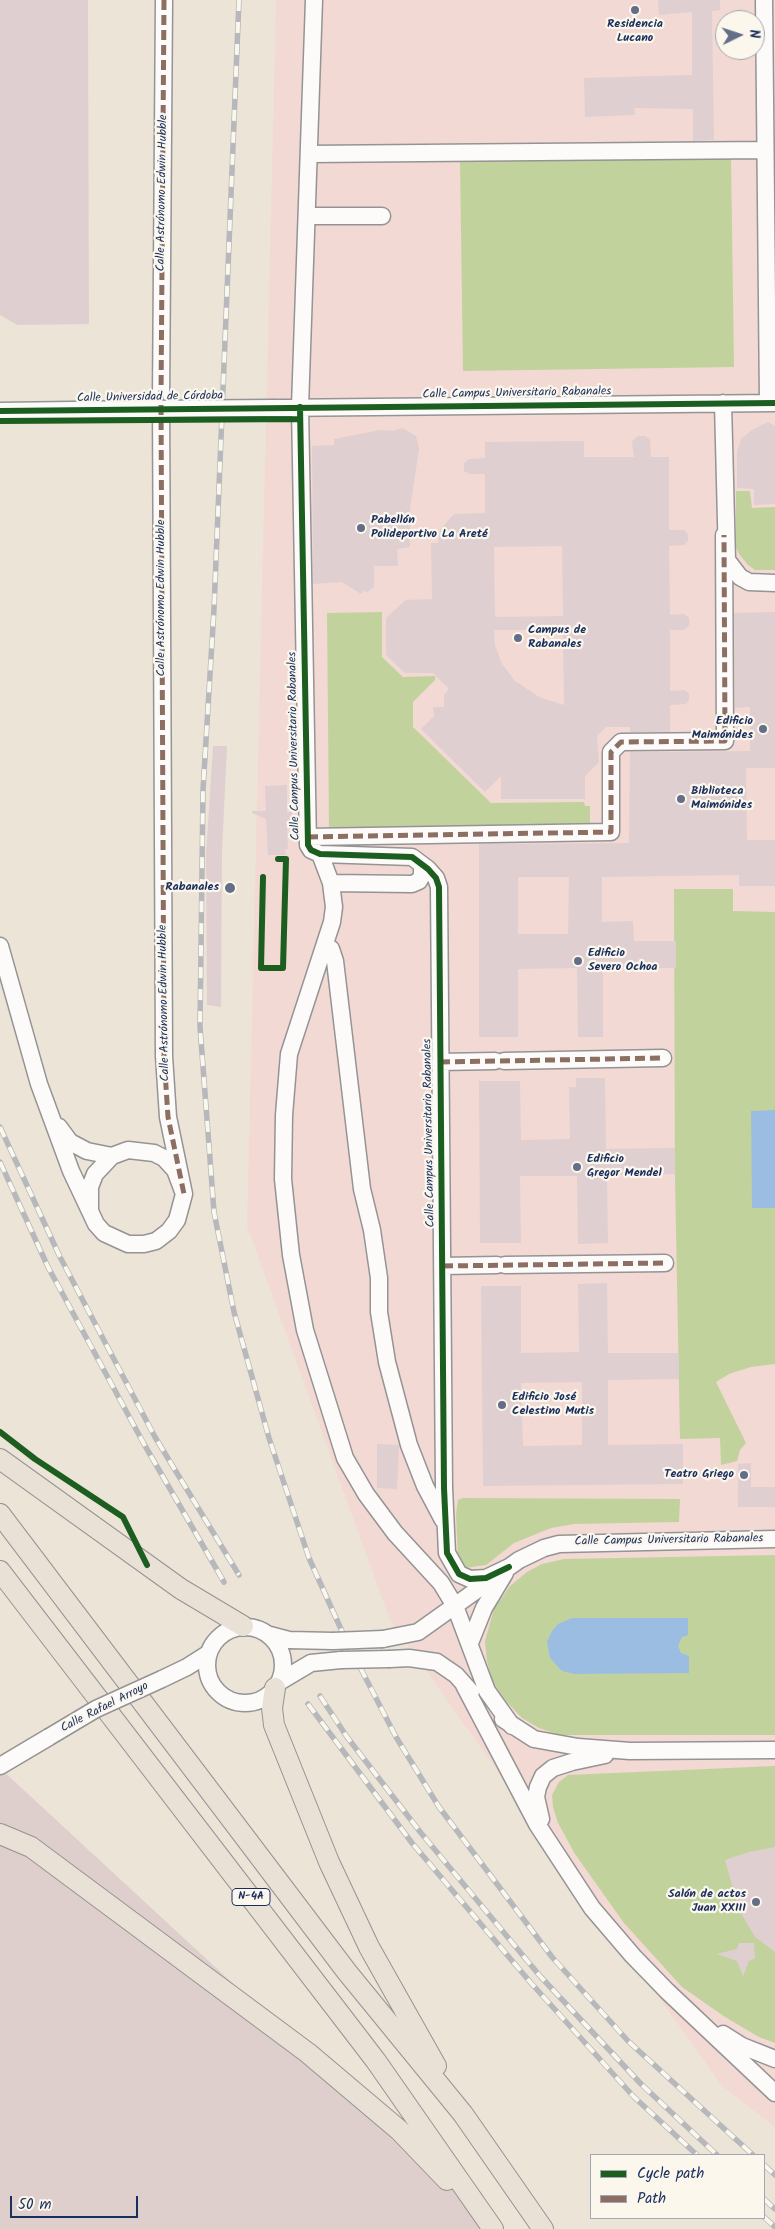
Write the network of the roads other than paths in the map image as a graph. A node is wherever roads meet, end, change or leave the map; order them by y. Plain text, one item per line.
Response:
1 (164, 0) edge
2 (314, 0) edge
3 (764, 0) edge
4 (766, 150) junction
5 (309, 154) junction
6 (307, 216) junction
7 (382, 216) dead end
8 (723, 403) junction
9 (772, 403) edge
10 (300, 407) junction
11 (0, 411) edge
12 (724, 535) junction
13 (775, 583) edge
14 (308, 837) junction
15 (320, 854) junction
16 (422, 866) junction
17 (331, 883) junction
18 (0, 946) edge
19 (324, 949) junction
20 (663, 1058) dead end
21 (440, 1062) junction
22 (39, 1084) junction
23 (112, 1156) junction
24 (184, 1194) junction
25 (90, 1209) junction
26 (665, 1263) dead end
27 (443, 1266) junction
28 (0, 1459) edge
29 (0, 1514) edge
30 (445, 1530) junction
31 (775, 1539) edge
32 (421, 1559) junction
33 (509, 1567) junction
34 (0, 1571) edge
35 (455, 1606) junction
36 (243, 1626) junction
37 (270, 1635) junction
38 (470, 1643) junction
39 (209, 1653) junction
40 (167, 1677) junction
41 (209, 1677) junction
42 (277, 1685) junction
43 (464, 1685) junction
44 (512, 1726) junction
45 (44, 1740) junction
46 (775, 1750) edge
47 (630, 1751) junction
48 (0, 1766) edge
49 (0, 1779) edge
50 (0, 1834) edge
51 (554, 1851) junction
52 (686, 2009) junction
53 (775, 2059) edge
54 (775, 2093) edge
55 (462, 2114) junction
56 (491, 2226) edge
57 (543, 2229) edge

1 - 24 street, Calle Astrónomo Edwin Hubble
2 - 5 street, Calle Campus Universitario Rabanales
3 - 4 street, Calle Campus Universitario Rabanales
4 - 5 street
4 - 9 street, Calle Campus Universitario Rabanales
5 - 6 street, Calle Campus Universitario Rabanales
6 - 7 street
6 - 10 street, Calle Campus Universitario Rabanales
8 - 9 street, Calle Campus Universitario Rabanales
8 - 10 street, Calle Campus Universitario Rabanales
8 - 12 street, Calle Campus Universitario Rabanales
10 - 11 street, Calle Universidad de Córdoba, bridge
10 - 14 street, Calle Campus Universitario Rabanales
12 - 13 street, Calle Campus Universitario Rabanales
12 - 14 street, Calle Campus Universitario Rabanales
14 - 15 street, Calle Campus Universitario Rabanales
15 - 16 street, Calle Campus Universitario Rabanales
15 - 17 street, Calle Campus Universitario Rabanales
16 - 17 street
16 - 21 street, Calle Campus Universitario Rabanales
17 - 19 street, Calle Campus Universitario Rabanales
18 - 22 street
19 - 30 street, Calle Campus Universitario Rabanales
19 - 32 street, Calle Campus Universitario Rabanales
20 - 21 street
21 - 27 street, Calle Campus Universitario Rabanales
22 - 23 street
22 - 25 street
23 - 24 street
23 - 25 street
24 - 25 street
26 - 27 street
27 - 30 street, Calle Campus Universitario Rabanales
28 - 36 main road
29 - 55 main road, N-4A
30 - 32 street, Calle Campus Universitario Rabanales
30 - 33 street, Calle Campus Universitario Rabanales
31 - 33 street, Calle Campus Universitario Rabanales
32 - 35 street, Calle Campus Universitario Rabanales
33 - 35 street, Calle Campus Universitario Rabanales
33 - 38 street
34 - 56 main road, N-4A
35 - 37 street, Calle Campus Universitario Rabanales, bridge
35 - 38 street, Calle Campus Universitario Rabanales
36 - 37 street
36 - 39 street
37 - 42 street
38 - 44 street, Calle Campus Universitario Rabanales
39 - 40 street, Calle Rafael Arroyo
39 - 41 street
40 - 41 street, Calle Rafael Arroyo
40 - 45 street, Calle Rafael Arroyo, bridge
41 - 42 street
42 - 43 street, bridge
42 - 55 main road
43 - 44 street, Calle Campus Universitario Rabanales
43 - 51 street, Calle Campus Universitario Rabanales
44 - 47 street, Calle Campus Universitario Rabanales
45 - 48 street, Calle Rafael Arroyo
45 - 49 street, Calle Rafael Arroyo
46 - 47 street, Calle Campus Universitario Rabanales
47 - 51 street, Calle Campus Universitario Rabanales
50 - 56 main road
51 - 52 street, Calle Campus Universitario Rabanales
52 - 53 street, Calle Campus Universitario Rabanales
52 - 54 street, Calle Campus Universitario Rabanales
55 - 57 main road, N-4A

